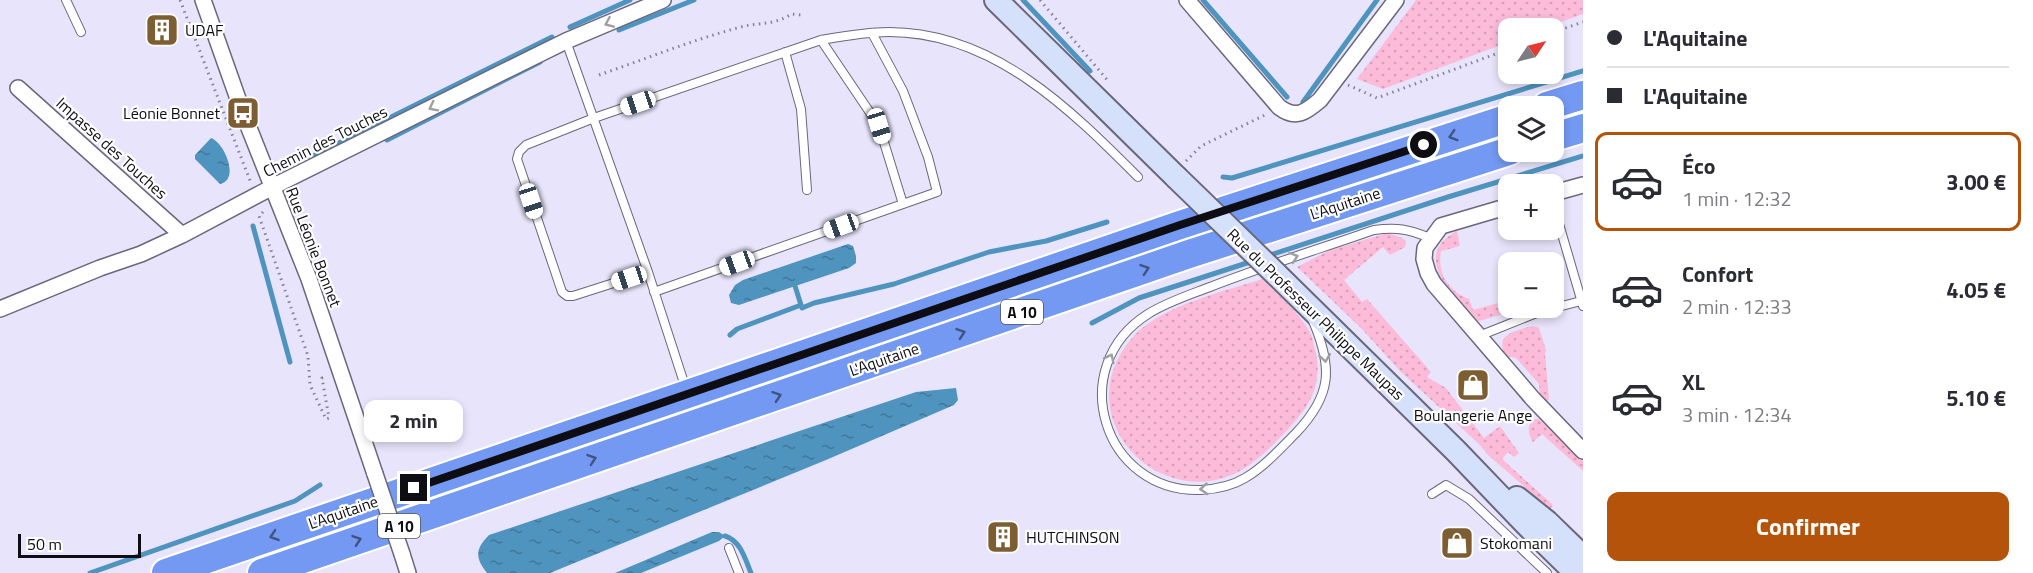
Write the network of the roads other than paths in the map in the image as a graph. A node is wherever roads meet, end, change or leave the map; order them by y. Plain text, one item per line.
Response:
1 (66, 0) edge
2 (203, 0) edge
3 (663, 0) edge
4 (996, 0) edge
5 (1187, 0) edge
6 (1396, 0) edge
7 (81, 32) dead end
8 (872, 33) junction
9 (821, 40) junction
10 (566, 41) junction
11 (785, 52) junction
12 (18, 88) dead end
13 (1583, 95) edge
14 (1564, 101) edge
15 (594, 118) junction
16 (1498, 122) edge
17 (1583, 128) edge
18 (1564, 134) edge
19 (1498, 155) edge
20 (1138, 177) dead end
21 (1583, 185) edge
22 (273, 187) junction
23 (807, 190) dead end
24 (1564, 190) edge
25 (903, 204) junction
26 (1498, 209) edge
27 (182, 235) junction
28 (1430, 238) junction
29 (1564, 240) edge
30 (648, 272) junction
31 (654, 292) junction
32 (1305, 303) junction
33 (1582, 303) edge
34 (0, 309) edge
35 (1479, 336) junction
36 (688, 394) junction
37 (1583, 451) edge
38 (1456, 452) junction
39 (1432, 494) dead end
40 (729, 548) dead end
41 (1583, 557) edge
42 (166, 573) edge
43 (262, 573) edge
44 (408, 573) edge
45 (739, 573) edge
46 (1547, 573) edge
47 (1576, 573) edge

1 - 7 lane
2 - 22 street, Rue Léonie Bonnet
3 -> 10 street, Chemin des Touches
4 - 32 street, Rue du Professeur Philippe Maupas, bridge
5 - 6 street
8 - 9 lane
8 - 20 lane
8 - 25 lane
9 - 11 lane
9 - 25 lane
10 - 15 lane
10 -> 22 street, Chemin des Touches
11 - 15 lane
11 - 23 lane
12 - 27 street, Impasse des Touches
13 - 14 highway
15 - 30 lane
15 - 30 lane
16 -> 36 highway, L'Aquitaine / A 10
17 - 18 highway
43 -> 19 highway, L'Aquitaine / A 10
21 - 24 street
22 - 27 street, Chemin des Touches
22 - 44 street, Rue Léonie Bonnet, bridge
25 - 31 lane
26 - 28 street
27 - 34 street, Chemin des Touches
32 -> 28 lane
28 - 35 street
29 - 33 lane
30 - 31 lane
31 - 36 lane
32 - 38 street, Rue du Professeur Philippe Maupas
33 - 35 lane
35 - 37 street
36 -> 42 highway, L'Aquitaine / A 10
38 - 41 street, Rue du Professeur Philippe Maupas
38 - 47 street, Rue du Professeur Philippe Maupas
39 - 46 lane
40 - 45 lane

